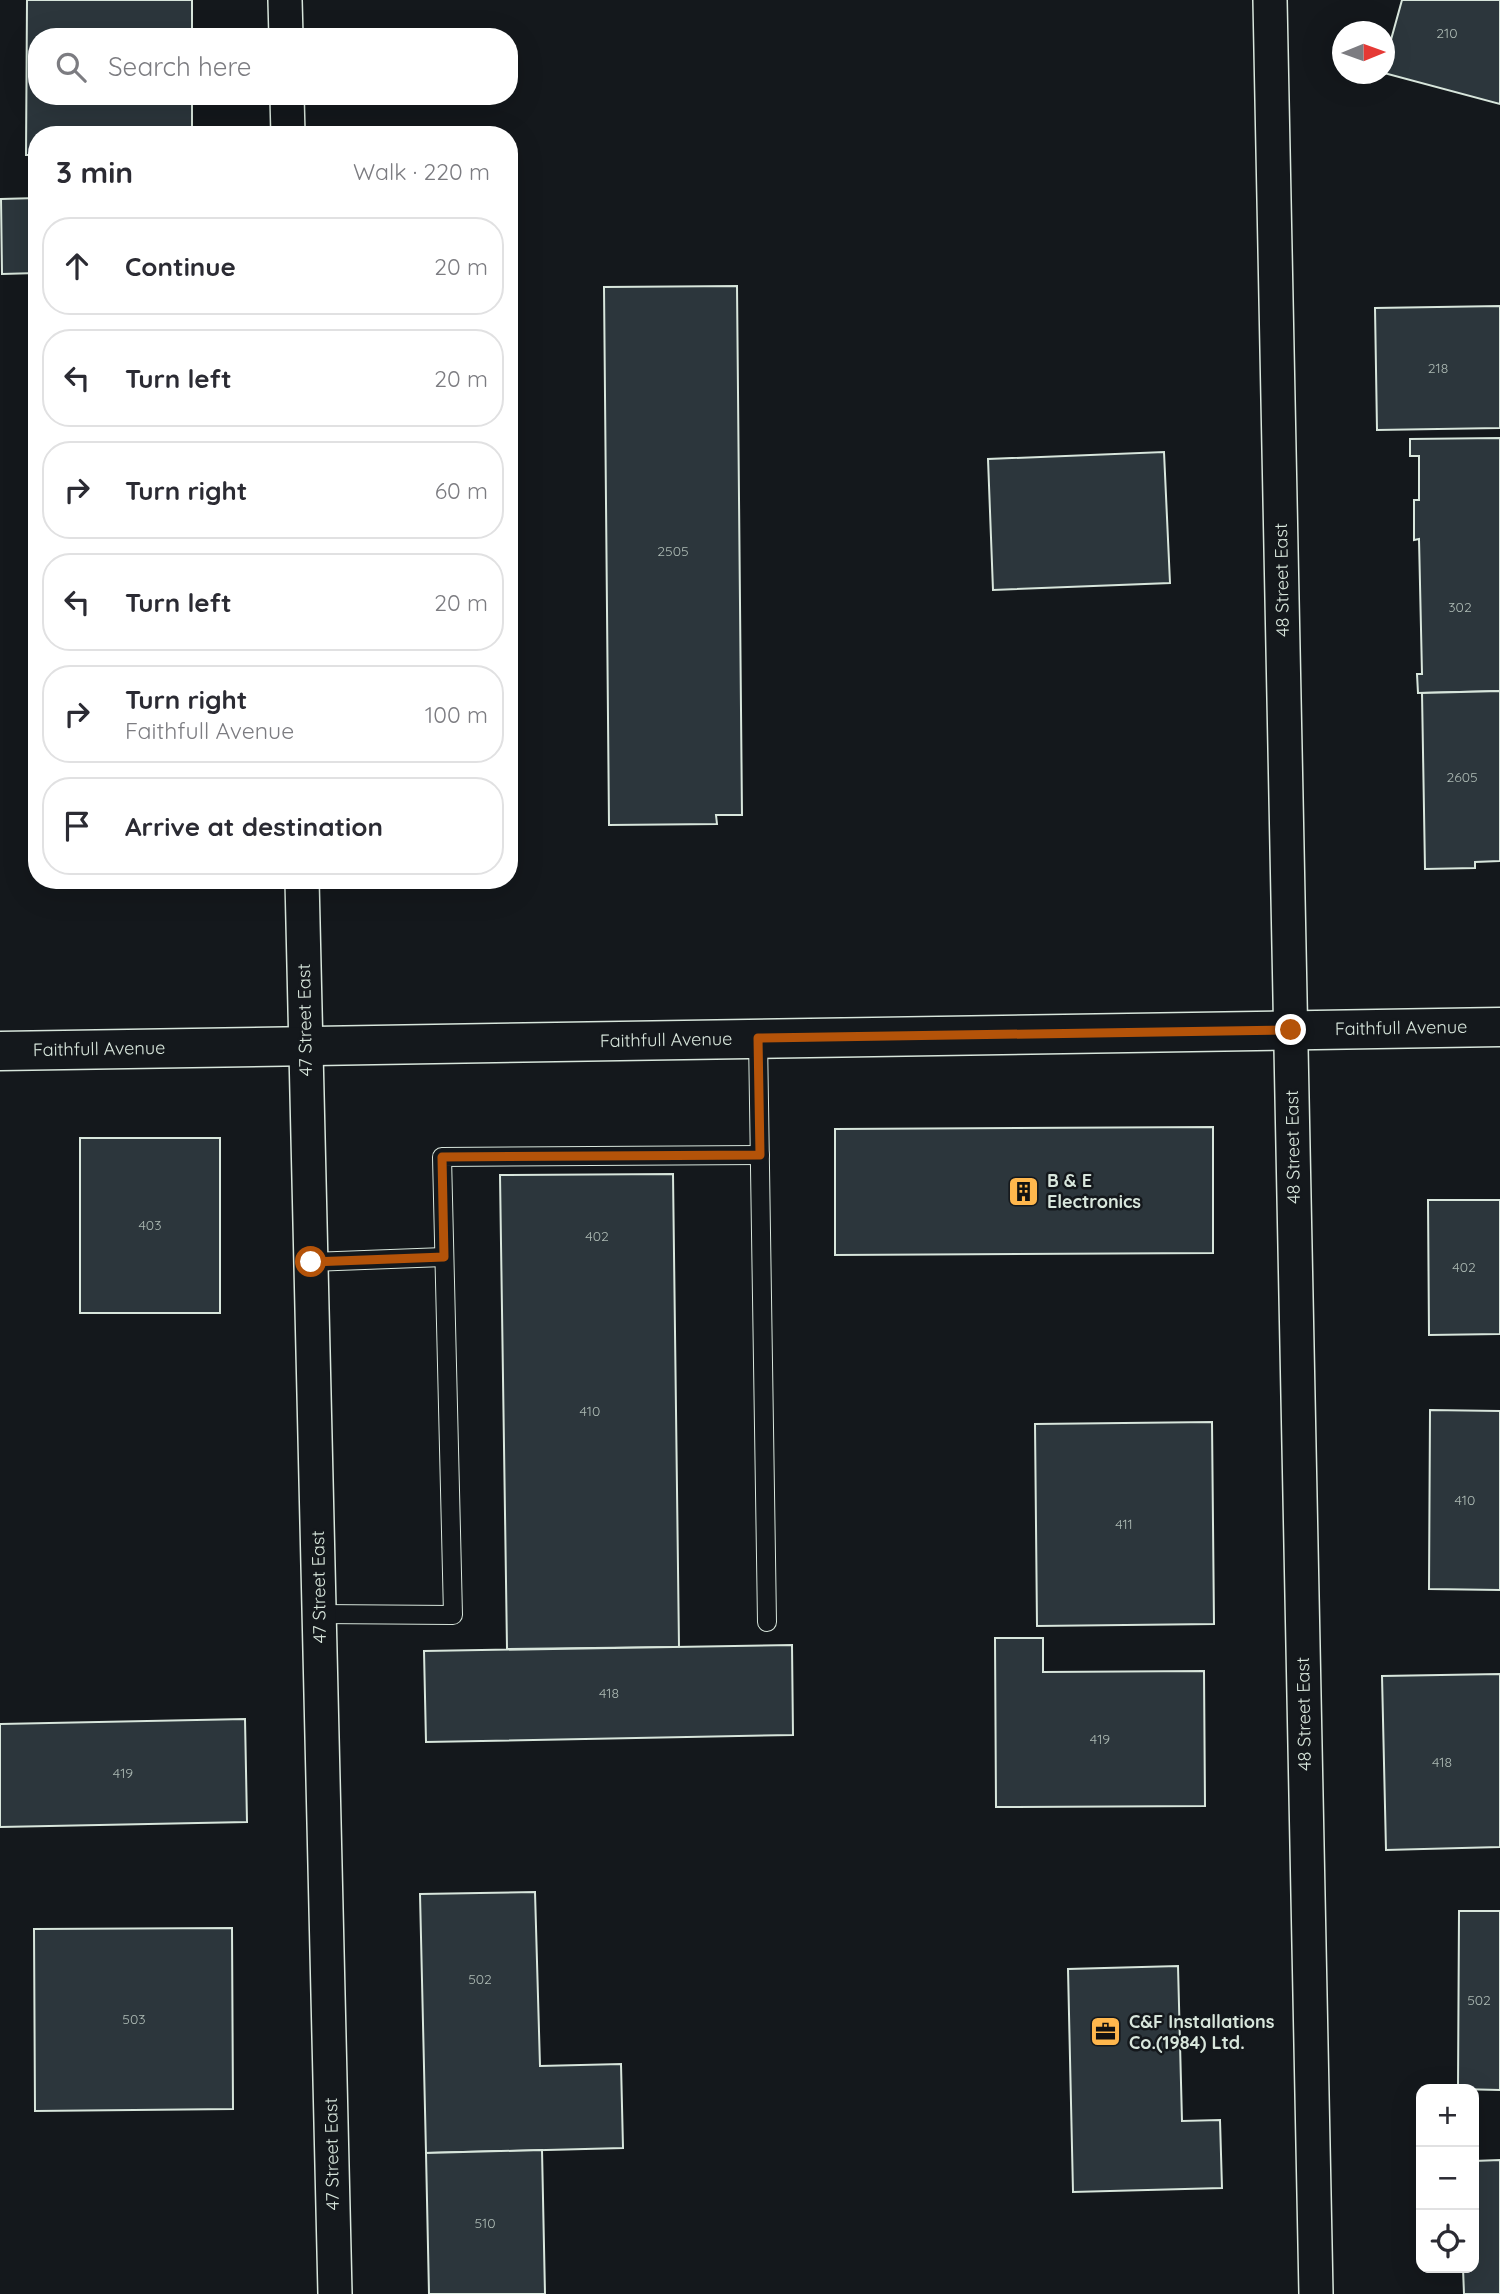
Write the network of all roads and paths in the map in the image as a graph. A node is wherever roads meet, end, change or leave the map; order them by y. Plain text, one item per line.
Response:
1 (285, 0) edge
2 (1270, 0) edge
3 (286, 28) edge
4 (287, 105) edge
5 (288, 126) edge
6 (303, 889) edge
7 (1500, 1027) edge
8 (1291, 1030) junction
9 (758, 1038) junction
10 (306, 1045) junction
11 (0, 1051) edge
12 (760, 1155) junction
13 (444, 1257) junction
14 (311, 1262) junction
15 (319, 1614) junction
16 (767, 1622) dead end
17 (335, 2294) edge
18 (1316, 2294) edge

1 - 3 street
2 - 8 street, 48 Street East
4 - 5 street
6 - 10 street, 47 Street East
7 - 8 street, Faithfull Avenue
8 - 9 street, Faithfull Avenue
8 - 18 street, 48 Street East
9 - 10 street, Faithfull Avenue
9 - 12 lane
10 - 11 street, Faithfull Avenue
10 - 14 street, 47 Street East
12 - 13 lane
12 - 16 lane
13 - 14 lane
13 - 15 lane
14 - 15 street, 47 Street East
15 - 17 street, 47 Street East

